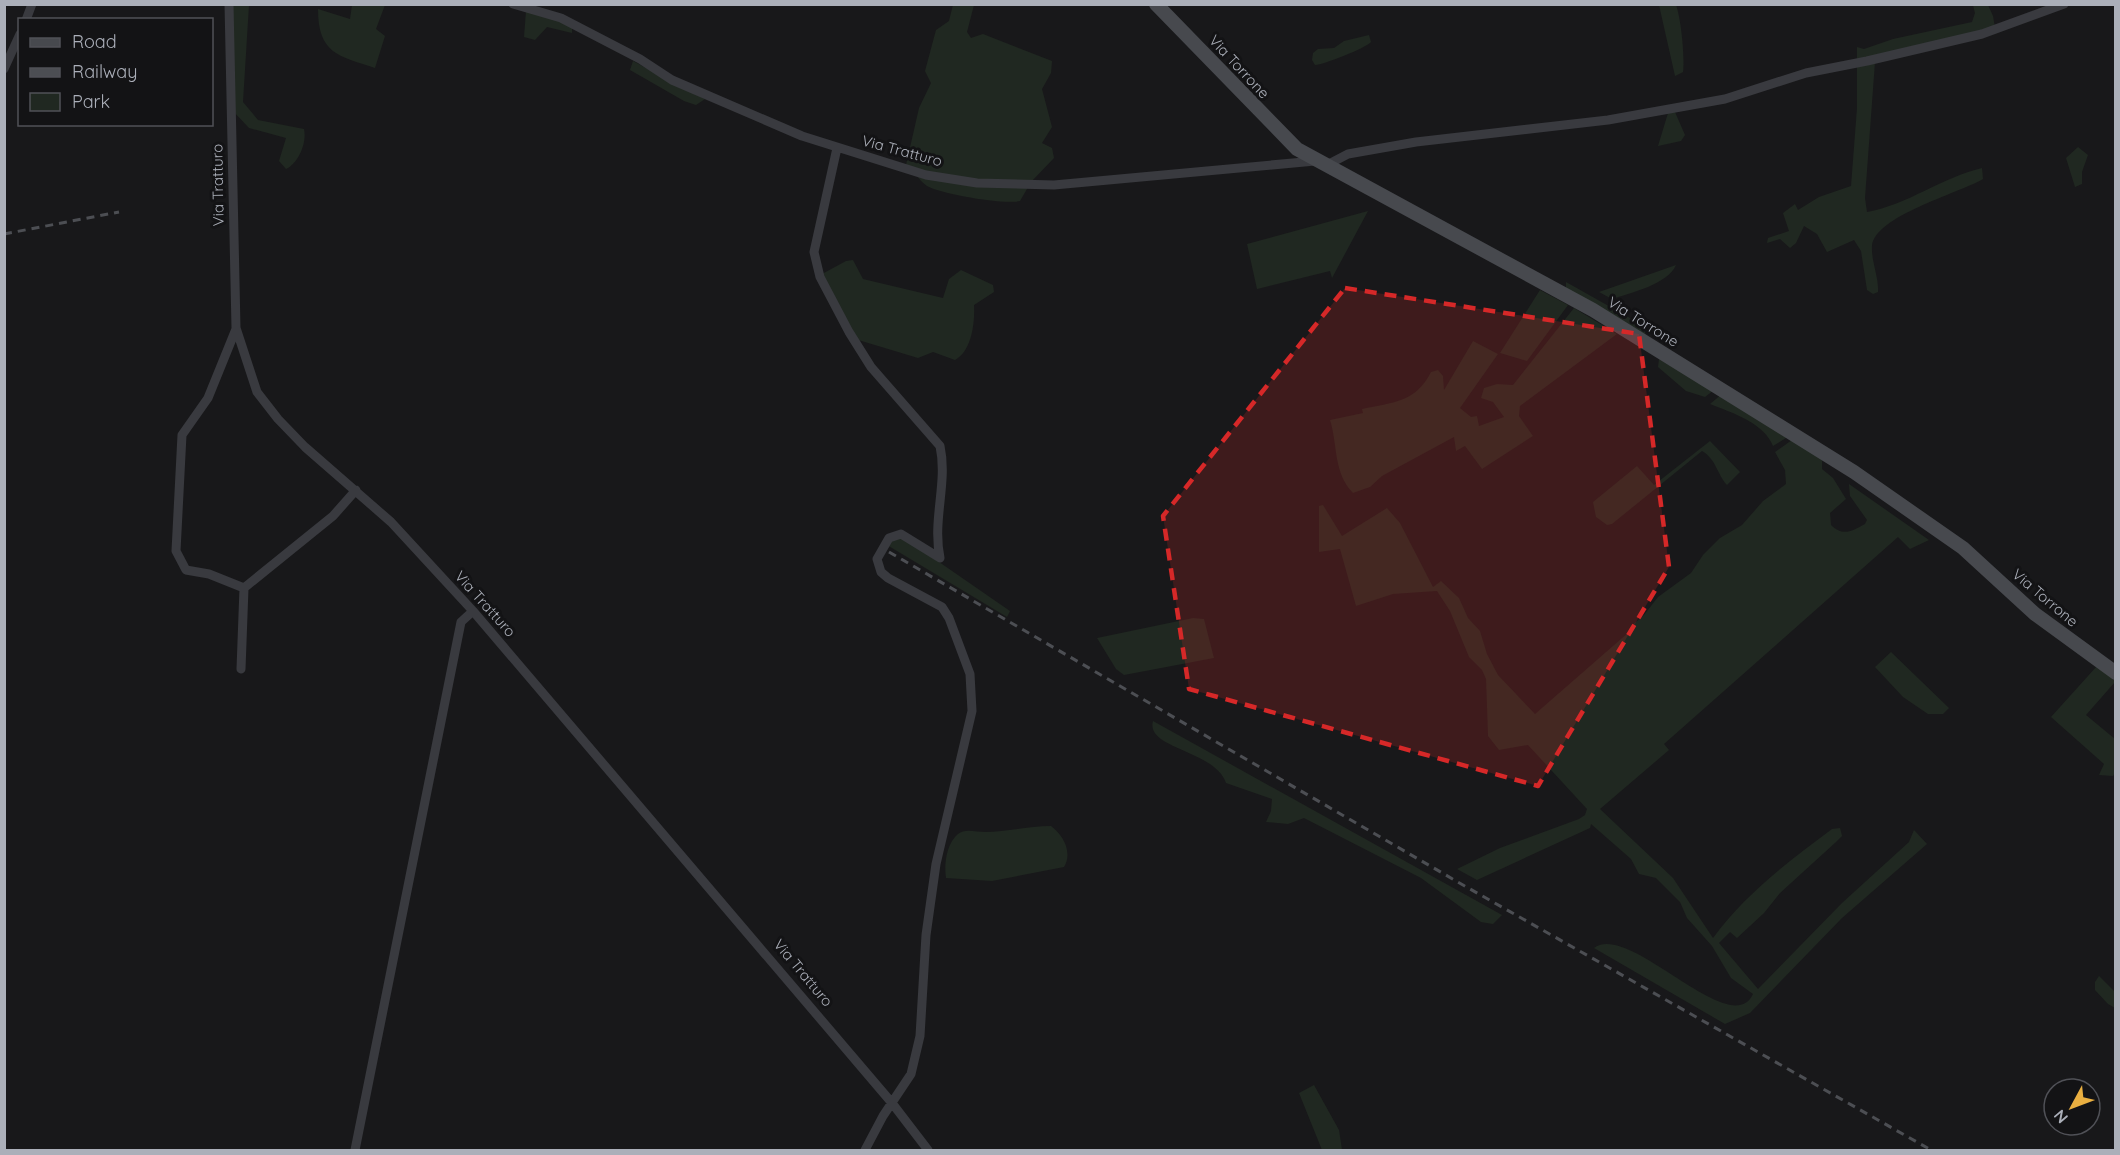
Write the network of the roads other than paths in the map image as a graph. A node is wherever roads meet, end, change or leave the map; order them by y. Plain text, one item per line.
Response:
1 (229, 4) edge
2 (513, 4) edge
3 (1156, 4) edge
4 (2064, 4) edge
5 (18, 38) edge
6 (4, 69) edge
7 (837, 148) junction
8 (1320, 163) junction
9 (236, 328) junction
10 (226, 357) junction
11 (246, 364) junction
12 (356, 490) junction
13 (244, 588) junction
14 (472, 611) junction
15 (241, 669) dead end
16 (2115, 673) edge
17 (892, 1103) junction
18 (355, 1150) edge
19 (865, 1150) edge
20 (928, 1150) edge

1 - 9 street, Via Tratturo
2 - 7 street, Via Tratturo
3 - 8 main road, Via Torrone
4 - 8 street, Via Tratturo
5 - 6 street
7 - 8 street, Via Tratturo
7 - 17 street
8 - 16 main road, Via Torrone
9 - 10 street
9 - 11 street, Via Tratturo
10 - 11 street
10 - 13 street
11 - 12 street, Via Tratturo
12 - 13 street
12 - 14 street, Via Tratturo
13 - 15 street
14 - 17 street, Via Tratturo
14 - 18 street
17 - 19 street
17 - 20 street, Via Tratturo

